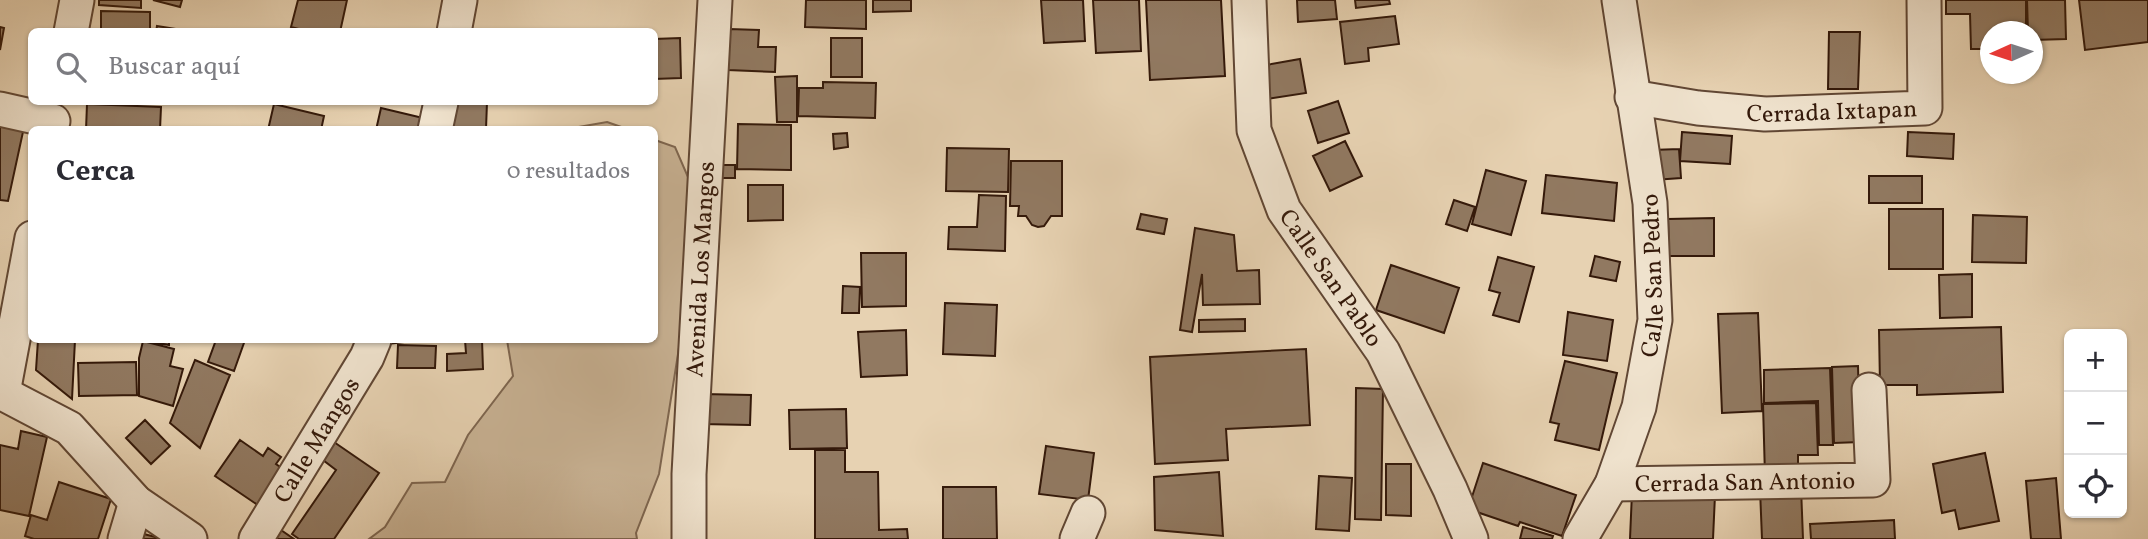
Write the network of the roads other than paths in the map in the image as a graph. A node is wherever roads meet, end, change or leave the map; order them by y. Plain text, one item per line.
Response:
1 (77, 0) edge
2 (460, 0) edge
3 (715, 0) edge
4 (1249, 0) edge
5 (1619, 0) edge
6 (1924, 0) edge
7 (72, 28) edge
8 (455, 28) edge
9 (1632, 97) junction
10 (439, 105) edge
11 (0, 108) edge
12 (54, 117) edge
13 (436, 126) edge
14 (28, 258) edge
15 (373, 343) edge
16 (1868, 390) dead end
17 (1, 392) edge
18 (1612, 484) junction
19 (136, 502) junction
20 (125, 539) edge
21 (190, 539) edge
22 (256, 539) edge
23 (689, 539) edge
24 (1471, 539) edge
25 (1580, 539) edge

1 - 7 street
2 - 8 street
3 - 23 street, Avenida Los Mangos
4 - 24 street, Calle San Pablo
5 - 9 street, Calle San Pedro
6 - 9 street, Cerrada Ixtapan
9 - 18 street, Calle San Pedro
10 - 13 street
11 - 12 street
14 - 17 street
15 - 22 street, Calle Mangos
16 - 18 street, Cerrada San Antonio
17 - 19 street
18 - 25 street, Calle San Pedro
19 - 20 street
19 - 21 street

